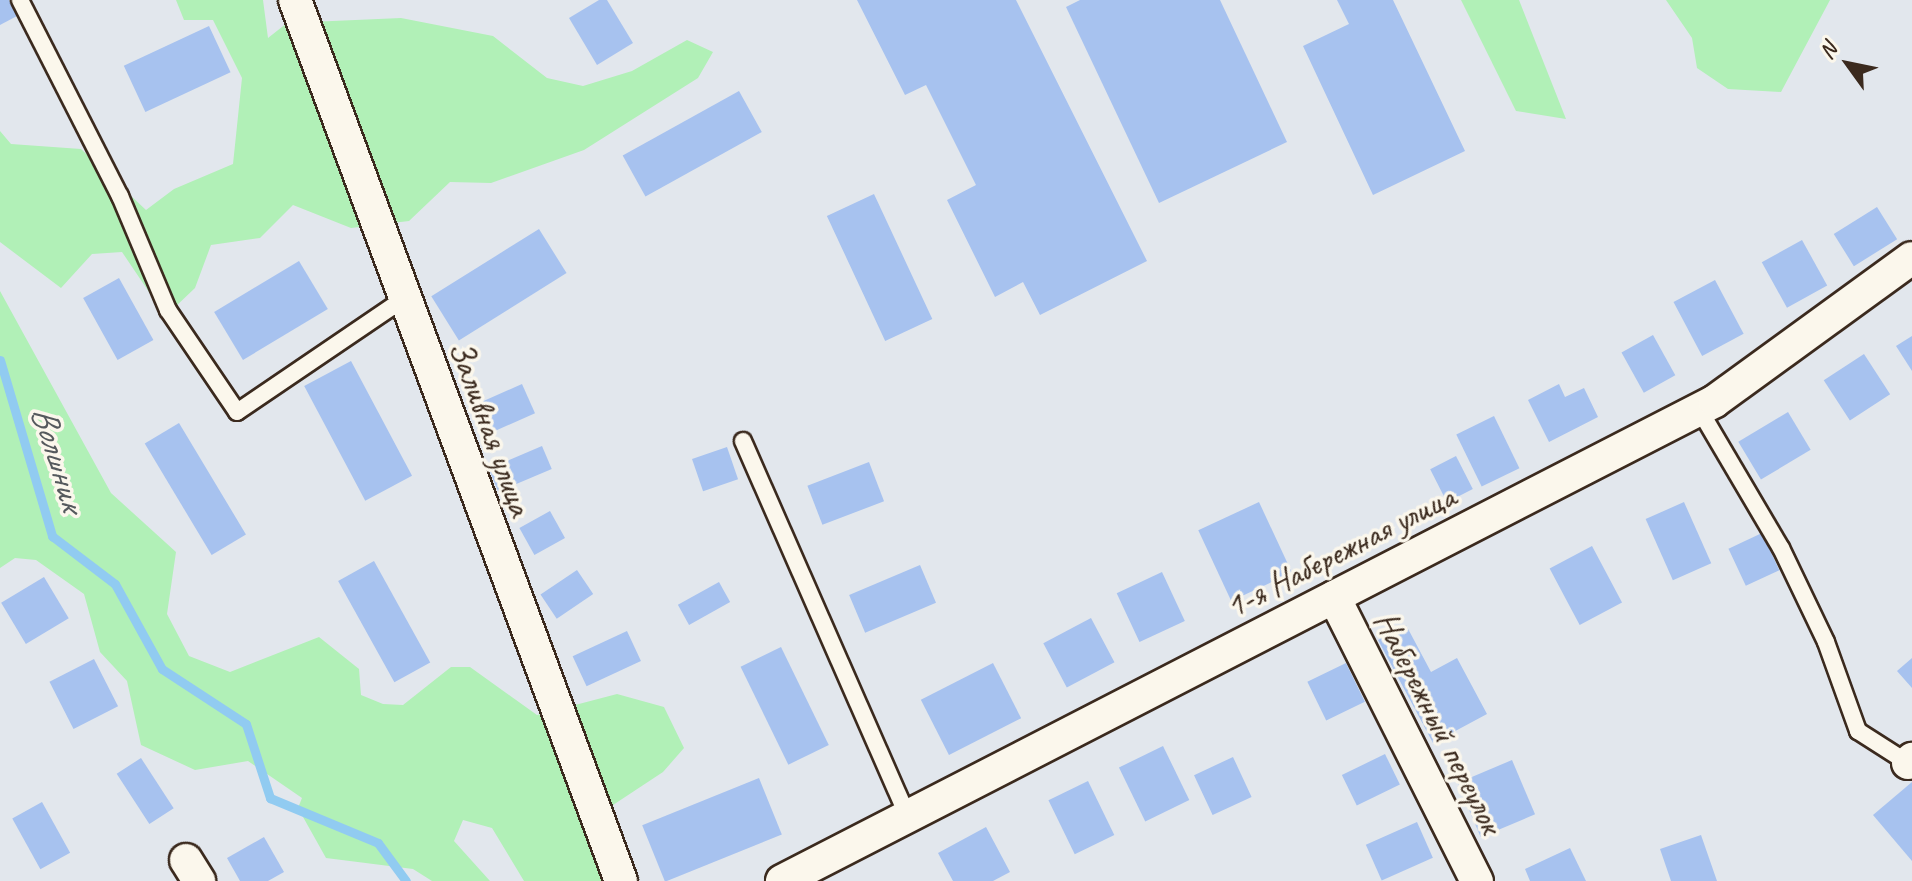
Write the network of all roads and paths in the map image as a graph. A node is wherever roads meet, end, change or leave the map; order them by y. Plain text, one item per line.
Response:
1 (20, 0) edge
2 (295, 0) edge
3 (1912, 258) edge
4 (403, 299) junction
5 (1699, 409) junction
6 (743, 441) dead end
7 (1334, 597) junction
8 (1910, 761) edge
9 (908, 817) junction
10 (621, 881) edge
11 (782, 881) edge
12 (1477, 881) edge

1 - 4 lane
2 - 4 street, Заливная улица
3 - 5 street, 1-я Набережная улица
4 - 10 street, Заливная улица
5 - 7 street, 1-я Набережная улица
5 - 8 lane
6 - 9 lane
7 - 9 street, 1-я Набережная улица
7 - 12 street, Набережный переулок
9 - 11 street, 1-я Набережная улица

